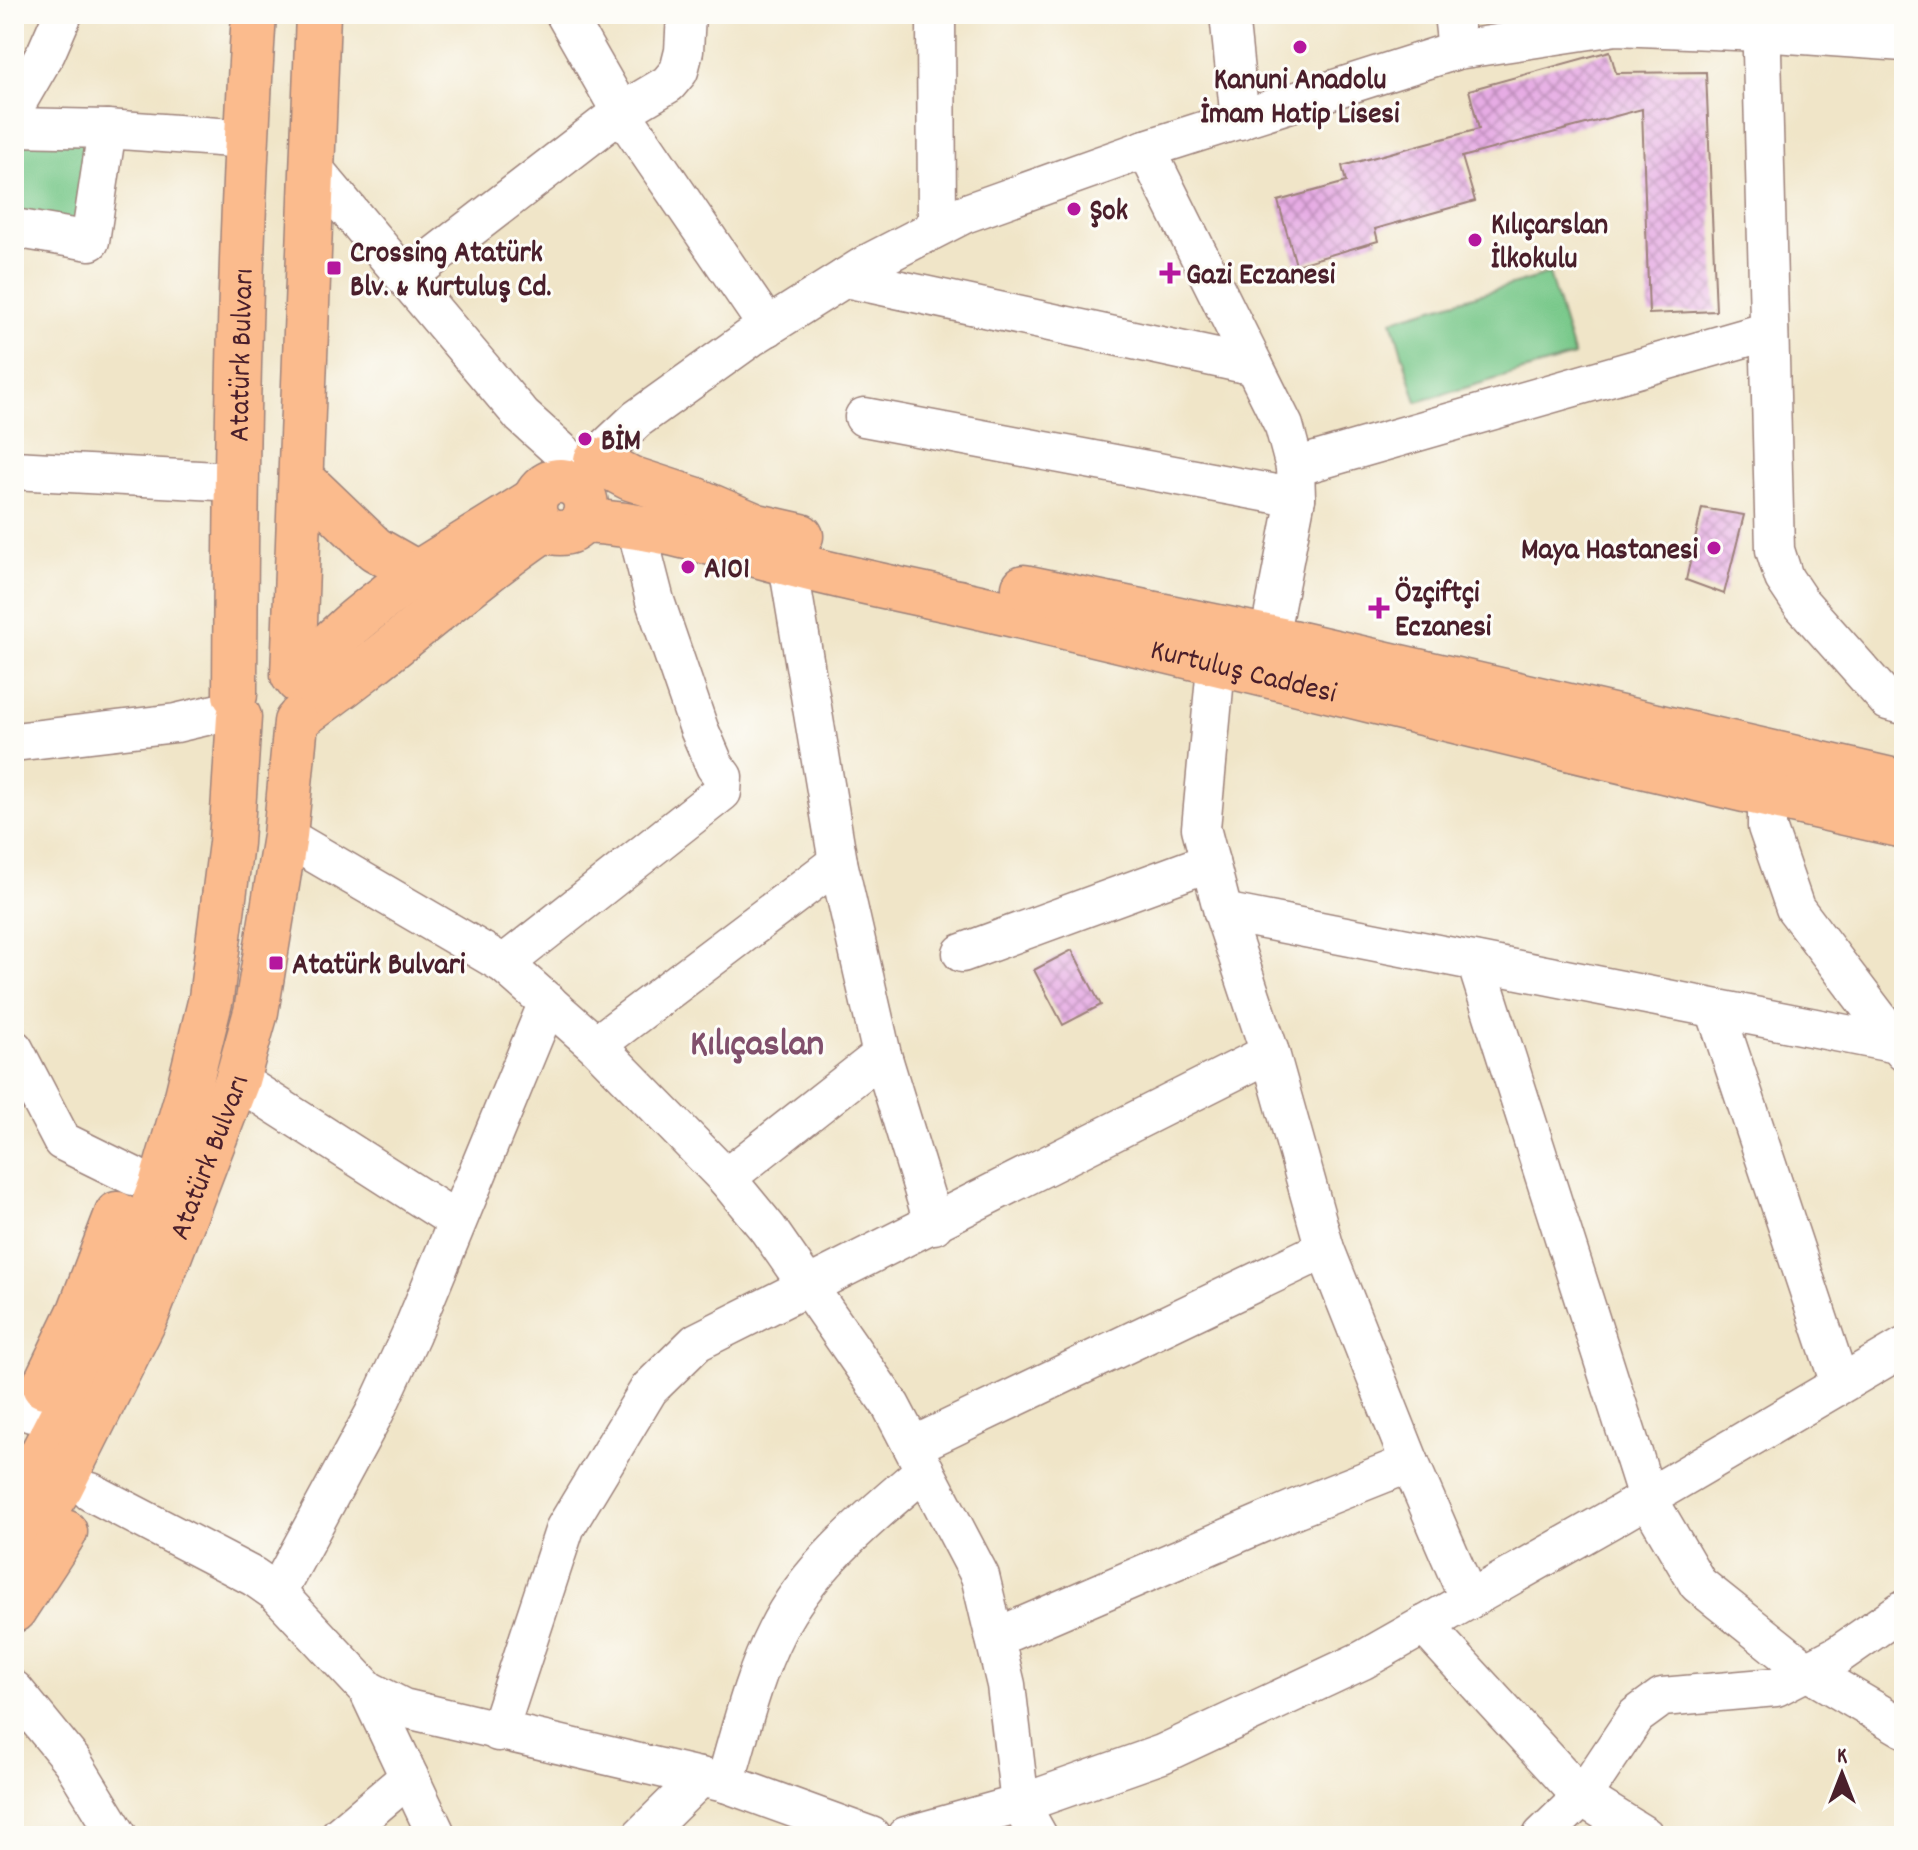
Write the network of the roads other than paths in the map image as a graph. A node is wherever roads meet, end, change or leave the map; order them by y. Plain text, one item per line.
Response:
1 (63, 14) edge
2 (254, 14) edge
3 (318, 14) edge
4 (565, 14) edge
5 (686, 14) edge
6 (936, 14) edge
7 (1229, 14) edge
8 (1616, 20) edge
9 (1761, 23) edge
10 (1455, 32) edge
11 (1904, 42) edge
12 (14, 108) edge
13 (621, 112) junction
14 (1240, 120) junction
15 (14, 127) edge
16 (107, 129) junction
17 (246, 139) junction
18 (1146, 149) junction
19 (312, 167) junction
20 (937, 227) junction
21 (14, 228) edge
22 (406, 278) junction
23 (845, 278) junction
24 (768, 327) junction
25 (1769, 331) junction
26 (1254, 366) junction
27 (864, 417) dead end
28 (14, 470) edge
29 (301, 478) junction
30 (236, 482) junction
31 (1296, 483) junction
32 (568, 494) junction
33 (636, 527) junction
34 (788, 564) junction
35 (417, 573) junction
36 (1269, 638) junction
37 (1218, 644) junction
38 (297, 699) junction
39 (1904, 705) edge
40 (237, 707) junction
41 (14, 742) edge
42 (1775, 753) junction
43 (1904, 783) edge
44 (1767, 796) junction
45 (1904, 826) edge
46 (285, 836) junction
47 (838, 862) junction
48 (1210, 862) junction
49 (1223, 912) junction
50 (962, 953) dead end
51 (1476, 962) junction
52 (504, 964) junction
53 (548, 1002) junction
54 (1715, 1009) junction
55 (596, 1045) junction
56 (1900, 1048) edge
57 (14, 1049) edge
58 (1270, 1053) junction
59 (882, 1055) junction
60 (237, 1080) junction
61 (187, 1096) junction
62 (133, 1176) junction
63 (726, 1178) junction
64 (457, 1221) junction
65 (934, 1225) junction
66 (1325, 1249) junction
67 (809, 1288) junction
68 (1904, 1347) edge
69 (1840, 1384) junction
70 (20, 1419) edge
71 (919, 1458) junction
72 (1410, 1463) junction
73 (91, 1492) junction
74 (1647, 1497) junction
75 (14, 1501) edge
76 (14, 1557) edge
77 (277, 1593) junction
78 (1469, 1600) junction
79 (1904, 1609) edge
80 (14, 1610) edge
81 (1424, 1625) junction
82 (995, 1638) junction
83 (1807, 1671) junction
84 (14, 1690) edge
85 (368, 1690) junction
86 (1904, 1728) edge
87 (498, 1732) junction
88 (409, 1777) junction
89 (713, 1780) junction
90 (1582, 1797) junction
91 (1029, 1820) edge
92 (118, 1836) edge
93 (339, 1836) edge
94 (437, 1836) edge
95 (641, 1836) edge
96 (871, 1836) edge
97 (906, 1836) edge
98 (1542, 1836) edge
99 (1645, 1836) edge

1 - 12 street
2 - 17 main road, Atatürk Bulvarı
3 - 19 main road, Atatürk Bulvarı
4 - 13 street
5 - 13 street
6 - 20 street
7 - 14 street
8 - 9 street
8 - 10 street
9 - 11 street
9 - 25 street
10 - 14 street
13 - 22 street
13 - 24 street
14 - 18 street
15 - 16 street
16 - 17 street
16 - 21 street
17 - 30 main road, Atatürk Bulvarı
18 - 20 street
18 - 26 street
19 - 22 street
19 - 29 main road, Atatürk Bulvarı
20 - 23 street
22 - 32 street
23 - 24 street
23 - 26 street
24 - 32 street
25 - 31 street
25 - 39 street
26 - 31 street
27 - 31 street
28 - 30 street
29 - 35 main road
29 - 38 main road, Atatürk Bulvarı
30 - 40 main road, Atatürk Bulvarı
31 - 36 street
32 - 33 main road, Kurtuluş Caddesi
32 - 35 main road
32 - 37 main road
32 - 38 main road
33 - 34 main road, Kurtuluş Caddesi
33 - 52 street
34 - 37 main road, Kurtuluş Caddesi
34 - 47 street
35 - 38 main road
36 - 37 main road
36 - 42 main road
37 - 44 main road, Kurtuluş Caddesi
37 - 48 street
38 - 40 main road
38 - 40 main road
38 - 46 main road, Atatürk Bulvarı
40 - 41 street
40 - 61 main road, Atatürk Bulvarı
42 - 43 main road
42 - 44 street
44 - 45 main road, Kurtuluş Caddesi
44 - 56 street
46 - 52 street
46 - 60 main road, Atatürk Bulvarı
47 - 55 street
47 - 59 street
48 - 49 street
48 - 50 street
49 - 51 street
49 - 58 street
51 - 54 street
51 - 74 street
52 - 53 street
53 - 55 street
53 - 64 street
54 - 56 street
54 - 69 street
55 - 63 street
57 - 62 street
58 - 65 street
58 - 66 street
59 - 63 street
59 - 65 street
60 - 64 street
60 - 73 main road
60 - 76 main road, Atatürk Bulvarı
61 - 62 main road
61 - 75 main road, Atatürk Bulvarı
62 - 70 main road
63 - 67 street
64 - 77 street
65 - 67 street
66 - 71 street
66 - 72 street
67 - 71 street
67 - 87 street
68 - 69 street
69 - 74 street
71 - 82 street
71 - 89 street
72 - 78 street
72 - 82 street
73 - 77 street
73 - 80 main road
74 - 78 street
74 - 83 street
77 - 85 street
78 - 81 street
79 - 83 street
81 - 90 street
81 - 91 street
82 - 91 street
83 - 86 street
83 - 90 street
84 - 92 street
85 - 87 street
85 - 88 street
87 - 89 street
88 - 93 street
88 - 94 street
89 - 95 street
89 - 96 street
90 - 98 street
90 - 99 street
91 - 97 street

